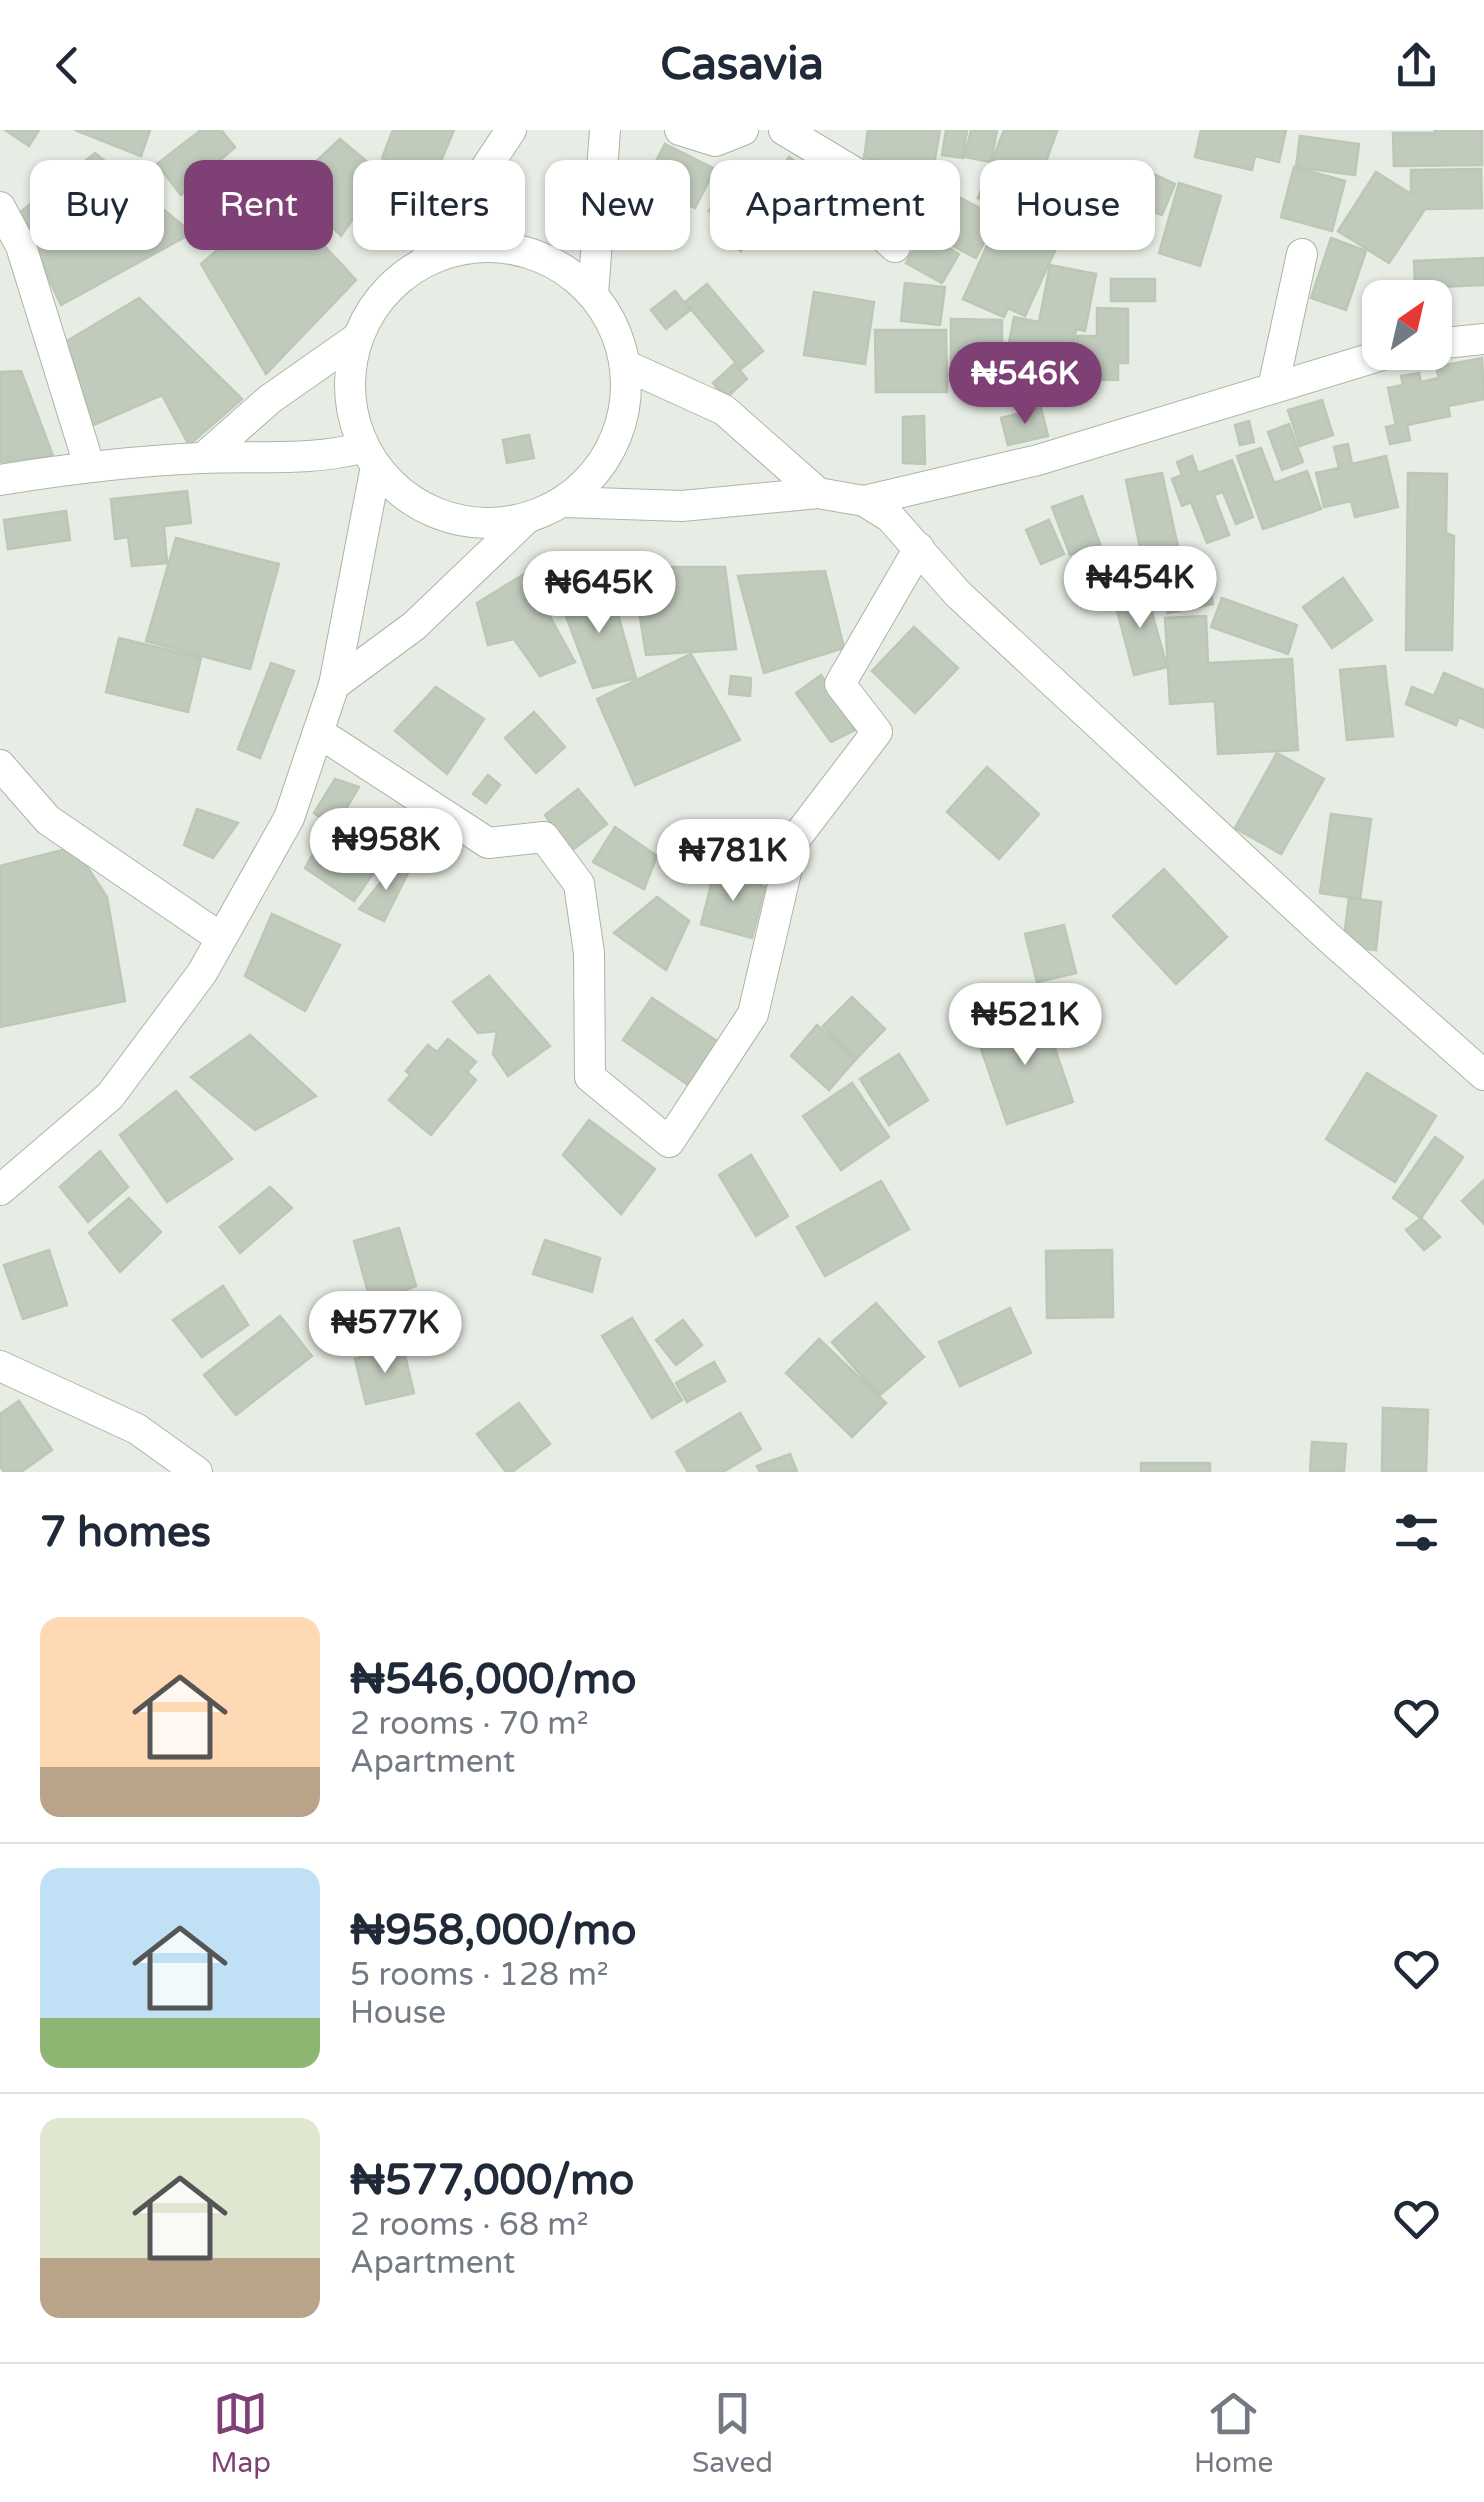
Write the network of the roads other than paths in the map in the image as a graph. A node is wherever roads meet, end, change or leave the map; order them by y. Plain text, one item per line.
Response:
1 (512, 130) edge
2 (605, 130) edge
3 (680, 130) edge
4 (743, 130) edge
5 (784, 130) edge
6 (835, 160) edge
7 (0, 207) edge
8 (1302, 254) dead end
9 (422, 262) junction
10 (593, 295) junction
11 (357, 338) junction
12 (1484, 339) edge
13 (1452, 342) edge
14 (1362, 361) edge
15 (626, 365) junction
16 (1273, 388) junction
17 (370, 456) junction
18 (203, 458) junction
19 (89, 466) junction
20 (0, 480) edge
21 (818, 493) junction
22 (564, 502) junction
23 (864, 502) junction
24 (526, 518) junction
25 (919, 548) junction
26 (334, 685) junction
27 (318, 732) junction
28 (0, 765) edge
29 (221, 938) junction
30 (1484, 1075) edge
31 (0, 1190) edge
32 (0, 1366) edge
33 (196, 1472) edge

1 - 9 street
2 - 10 street
3 - 4 street
5 - 6 street
7 - 19 street
8 - 16 street
9 - 10 street
9 - 11 street
10 - 15 street
11 - 17 street
11 - 18 street
12 - 13 street
14 - 16 street
15 - 21 street
15 - 22 street
16 - 23 street
17 - 18 street
17 - 24 street
17 - 26 street
18 - 19 street
19 - 20 street
21 - 22 street
21 - 23 street
22 - 24 street
23 - 25 street
24 - 26 street
25 - 27 street
25 - 30 street
26 - 27 street
27 - 29 street
28 - 29 street
29 - 31 street
32 - 33 street

